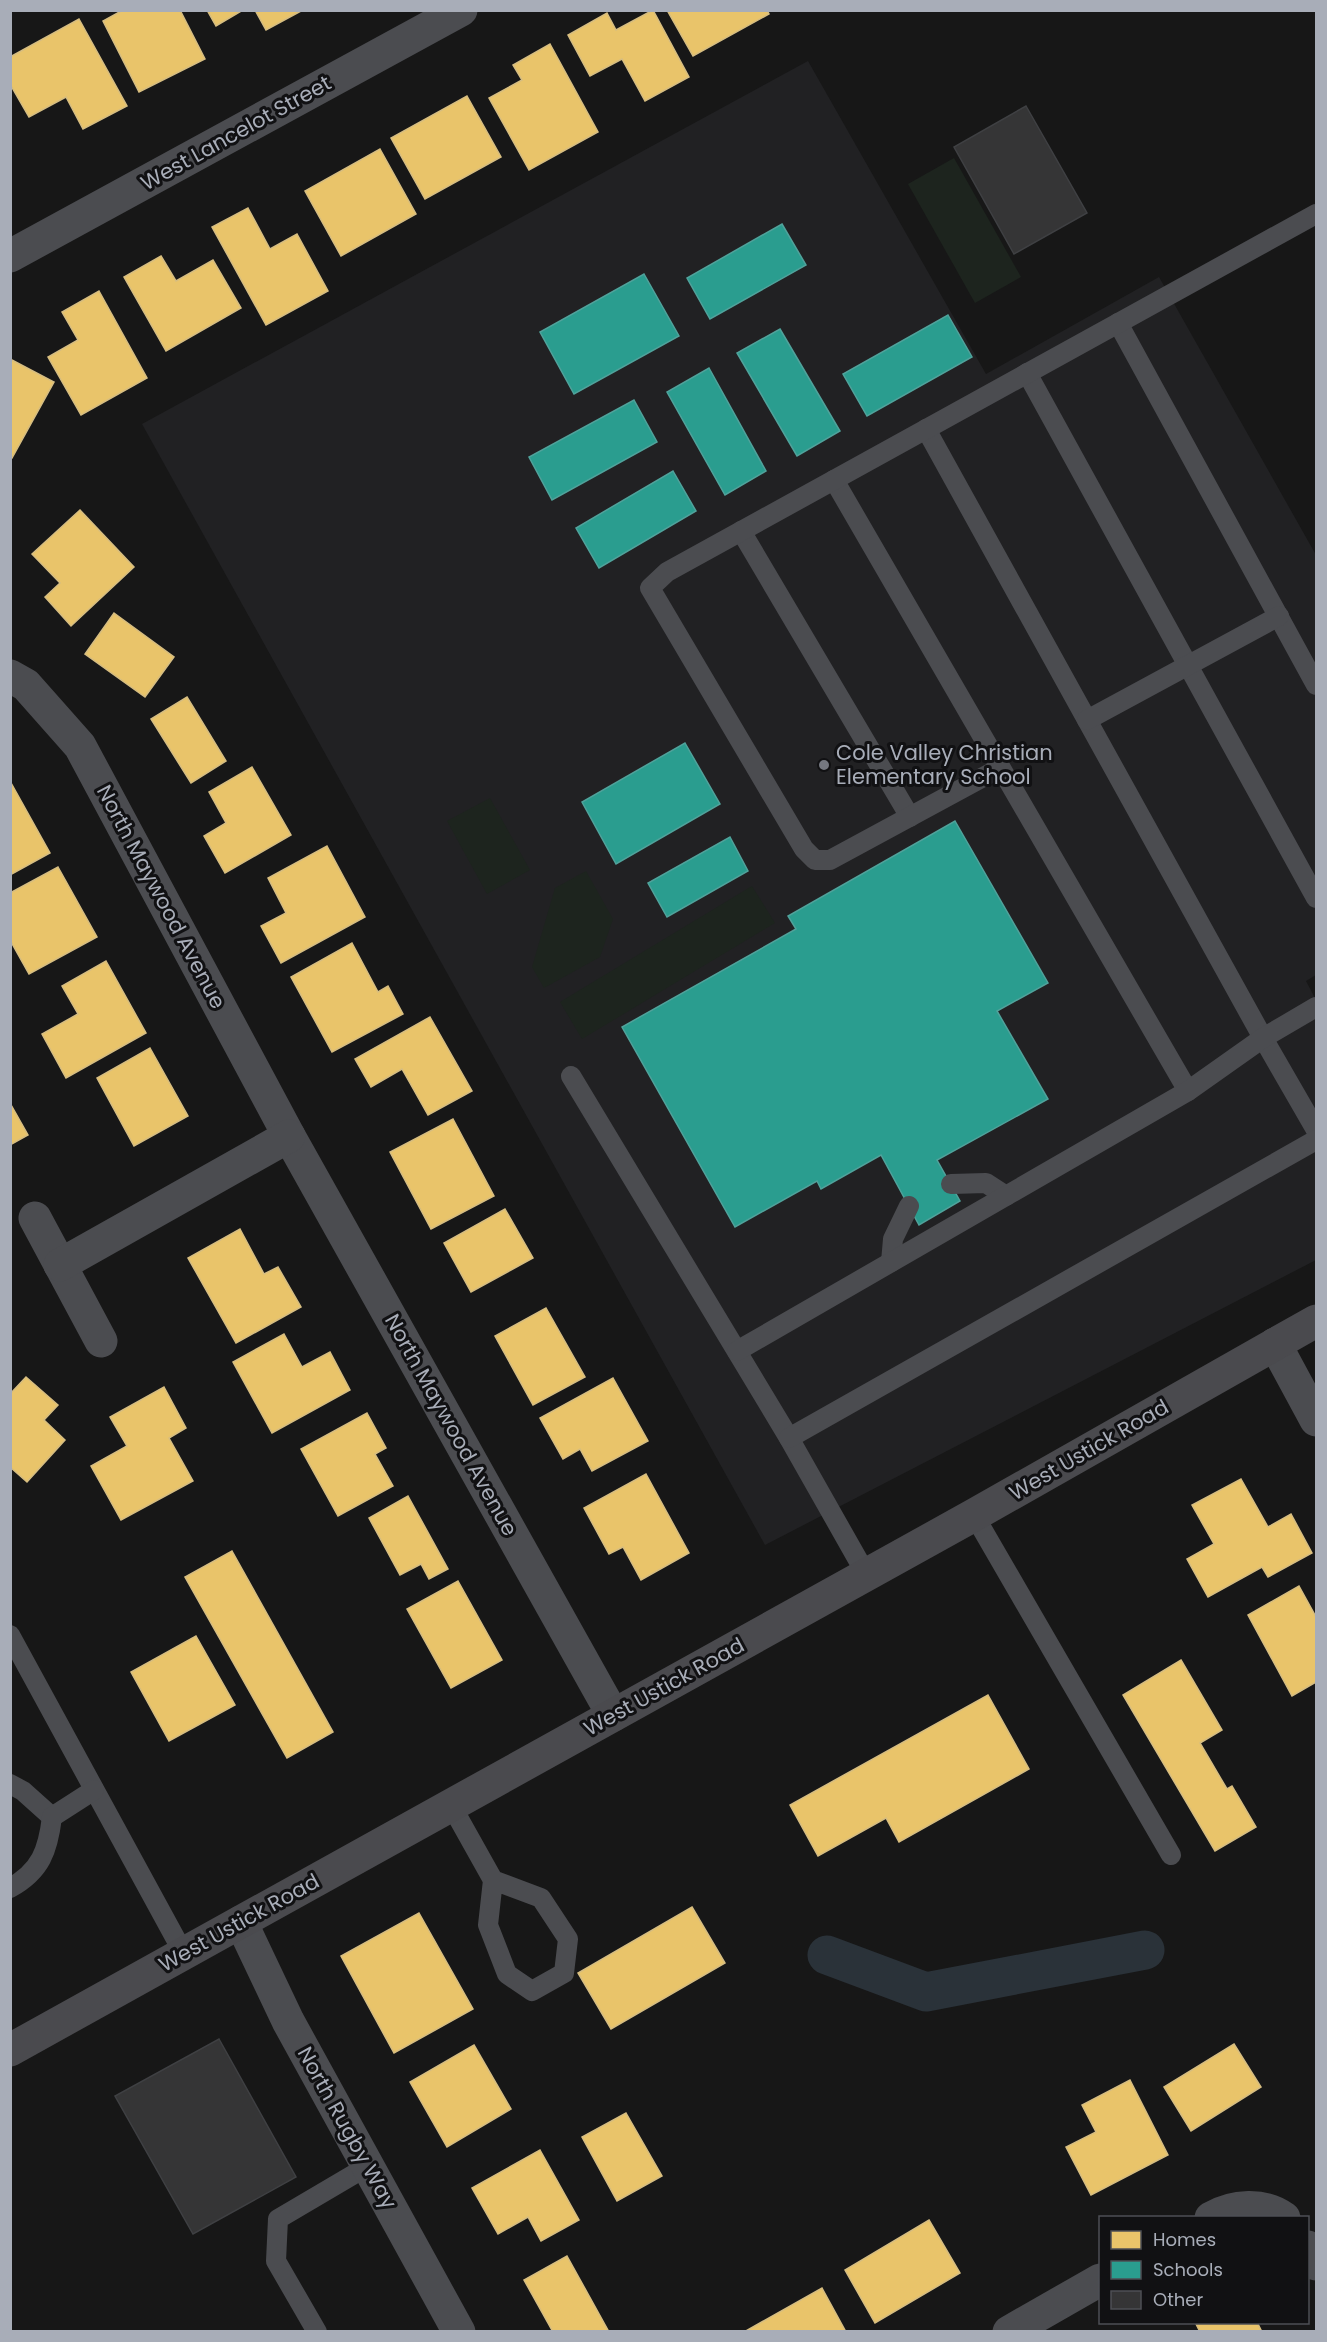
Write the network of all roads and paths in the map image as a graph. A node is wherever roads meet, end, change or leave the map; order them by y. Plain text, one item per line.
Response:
1 (460, 10) edge
2 (1317, 214) edge
3 (10, 256) edge
4 (1118, 323) junction
5 (1027, 373) junction
6 (926, 429) junction
7 (834, 480) junction
8 (741, 531) junction
9 (1279, 616) junction
10 (1188, 666) junction
11 (10, 676) edge
12 (1317, 686) edge
13 (1087, 720) junction
14 (1000, 768) junction
15 (910, 817) junction
16 (1317, 898) edge
17 (1317, 1007) edge
18 (1263, 1038) junction
19 (571, 1076) dead end
20 (1188, 1091) junction
21 (1317, 1130) edge
22 (289, 1136) junction
23 (1317, 1140) edge
24 (951, 1184) dead end
25 (1006, 1196) junction
26 (909, 1206) dead end
27 (35, 1218) dead end
28 (891, 1262) junction
29 (60, 1265) junction
30 (1317, 1321) edge
31 (101, 1341) dead end
32 (1275, 1344) junction
33 (737, 1351) junction
34 (1317, 1420) edge
35 (789, 1438) junction
36 (974, 1515) junction
37 (866, 1574) junction
38 (10, 1635) edge
39 (613, 1715) junction
40 (10, 1784) edge
41 (94, 1790) junction
42 (451, 1805) junction
43 (52, 1817) junction
44 (1171, 1855) dead end
45 (493, 1880) junction
46 (10, 1888) edge
47 (241, 1922) junction
48 (184, 1954) junction
49 (10, 2050) edge
50 (368, 2166) junction
51 (1274, 2212) edge
52 (1214, 2216) edge
53 (1309, 2249) edge
54 (1317, 2264) edge
55 (1099, 2281) edge
56 (317, 2331) edge
57 (459, 2331) edge
58 (1009, 2331) edge

1 - 3 street, West Lancelot Street
2 - 4 lane
4 - 5 lane
4 - 9 lane
5 - 6 lane
5 - 10 lane
6 - 7 lane
6 - 13 lane
7 - 8 lane
7 - 14 lane
8 - 15 lane
8 - 15 lane
9 - 10 lane
9 - 12 lane
10 - 13 lane
10 - 16 lane
11 - 22 street, North Maywood Avenue
13 - 18 lane
14 - 15 lane
14 - 20 lane
17 - 18 lane
18 - 20 lane
18 - 21 lane
19 - 33 lane
20 - 25 lane
22 - 29 street
22 - 39 street, North Maywood Avenue
23 - 35 lane
24 - 25 lane
25 - 28 lane
26 - 28 lane
27 - 29 street
28 - 33 lane
29 - 31 street
30 - 32 main road, West Ustick Road
32 - 34 street
32 - 36 main road, West Ustick Road
33 - 35 lane
35 - 37 lane
36 - 37 main road, West Ustick Road
36 - 44 lane
37 - 39 main road, West Ustick Road
38 - 41 lane
39 - 42 main road, West Ustick Road
40 - 43 lane
41 - 43 lane
41 - 48 lane
42 - 45 lane
42 - 47 main road, West Ustick Road
43 - 46 lane
45 - 45 lane
47 - 48 main road, West Ustick Road
47 - 50 street, North Rugby Way
48 - 49 main road, West Ustick Road
50 - 56 lane
50 - 57 street, North Rugby Way
51 - 52 street
53 - 54 street
55 - 58 street

